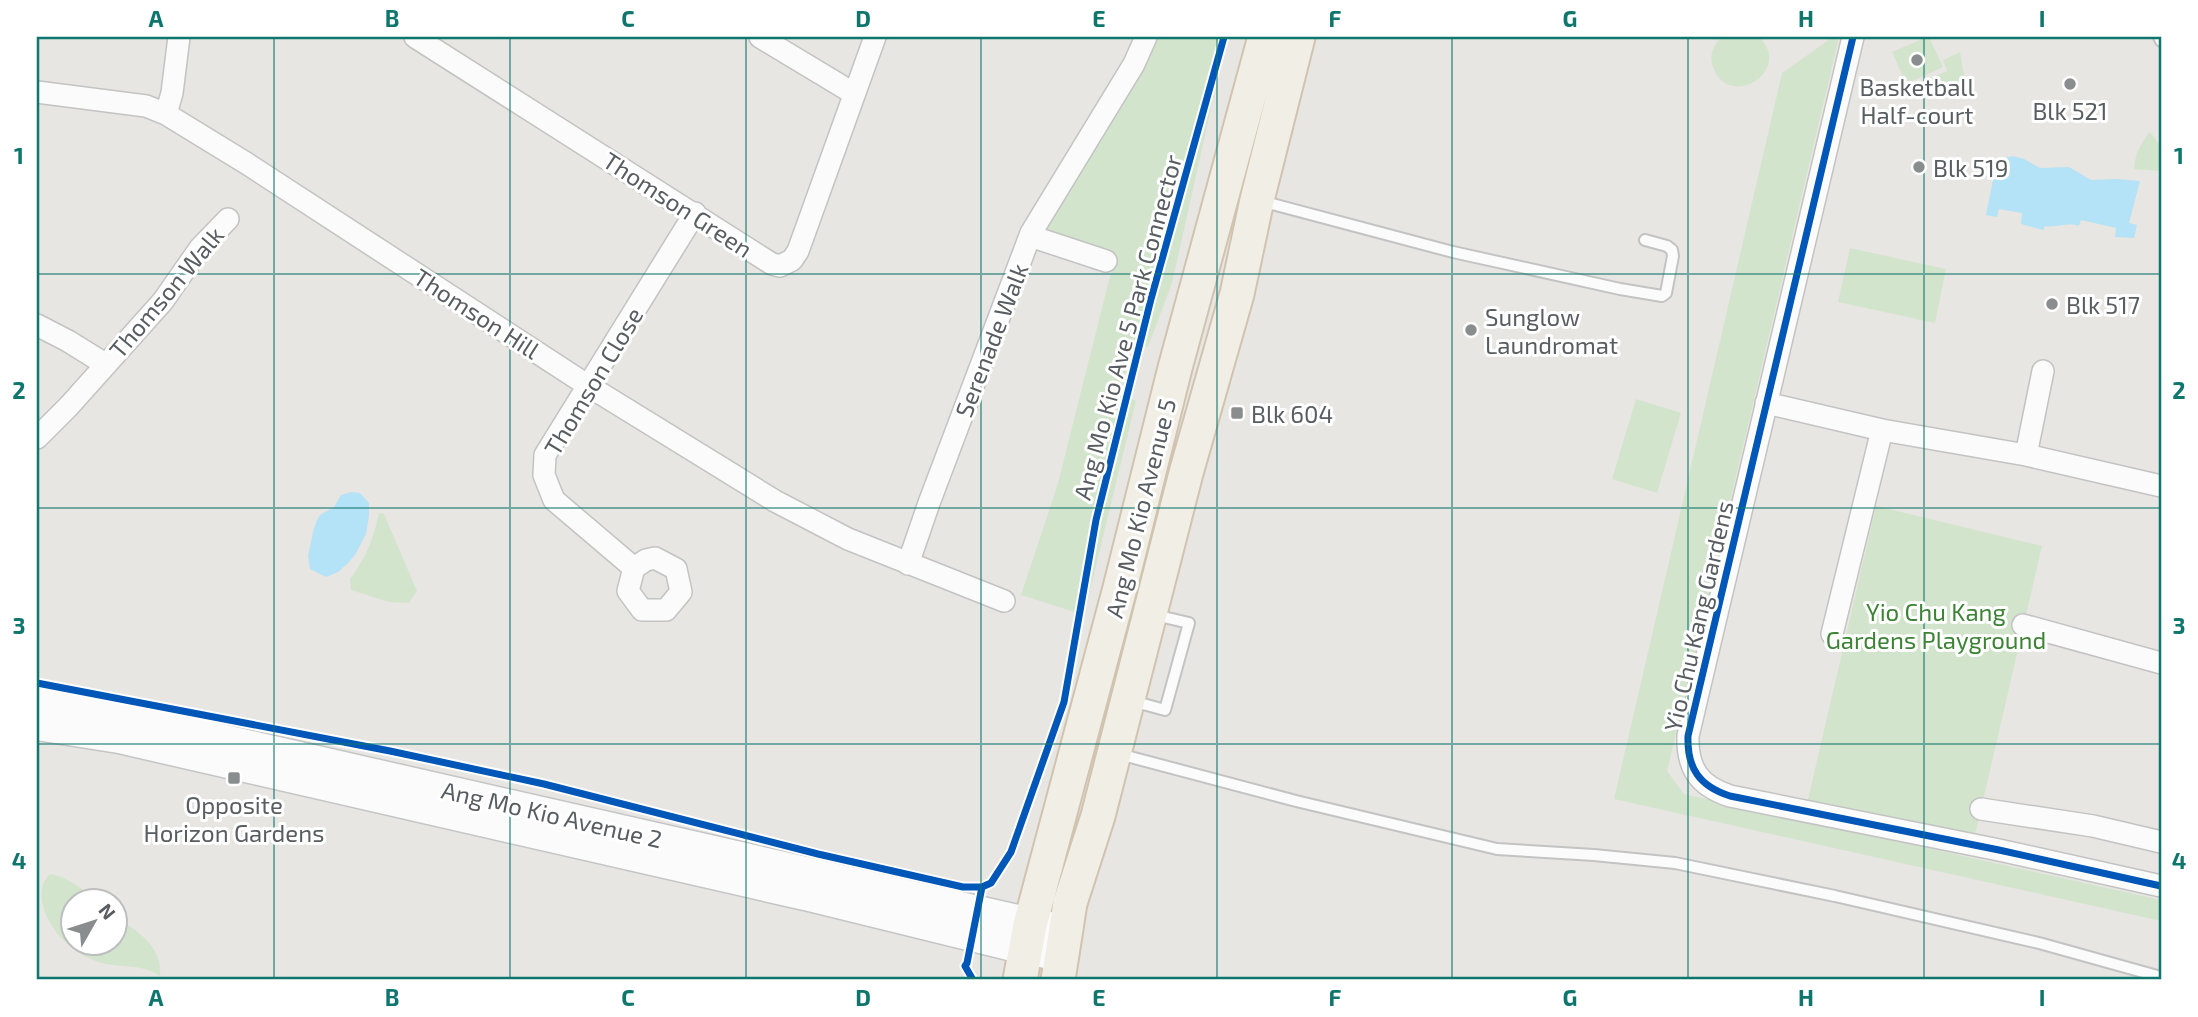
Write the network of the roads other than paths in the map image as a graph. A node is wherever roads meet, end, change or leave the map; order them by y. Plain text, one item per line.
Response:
1 (179, 37) edge
2 (415, 37) edge
3 (760, 37) edge
4 (875, 37) edge
5 (1146, 37) edge
6 (1265, 37) edge
7 (1298, 37) edge
8 (1853, 37) edge
9 (37, 92) edge
10 (853, 93) junction
11 (166, 114) junction
12 (1257, 200) junction
13 (695, 214) junction
14 (228, 219) dead end
15 (1030, 236) junction
16 (1645, 240) dead end
17 (1106, 261) dead end
18 (37, 325) edge
19 (104, 365) junction
20 (2043, 371) dead end
21 (587, 385) junction
22 (1766, 403) junction
23 (1882, 430) junction
24 (37, 438) edge
25 (2026, 455) junction
26 (2161, 486) edge
27 (908, 564) junction
28 (634, 568) dead end
29 (1004, 601) dead end
30 (2023, 625) dead end
31 (1832, 634) dead end
32 (2161, 663) edge
33 (37, 702) edge
34 (37, 725) edge
35 (1114, 753) junction
36 (1981, 809) dead end
37 (2161, 842) edge
38 (690, 858) junction
39 (2161, 886) edge
40 (1025, 951) edge
41 (1062, 956) edge
42 (2161, 977) edge

1 - 11 street
2 - 13 street, Thomson Green
3 - 10 street
4 - 10 street, Thomson Green
5 - 15 street, Serenade Walk
6 - 40 main road, Ang Mo Kio Avenue 5
7 - 12 main road, Ang Mo Kio Avenue 5
8 - 22 street, Yio Chu Kang Gardens
9 - 11 street, Thomson Hill
10 - 13 street, Thomson Green
11 - 21 street, Thomson Hill
12 - 16 lane
12 - 35 main road, Ang Mo Kio Avenue 5
13 - 21 street, Thomson Close
14 - 19 street, Thomson Walk
15 - 17 street
15 - 27 street, Serenade Walk
18 - 19 street, Thomson Walk
19 - 24 street, Thomson Walk
20 - 25 street
21 - 27 street, Thomson Hill
21 - 28 street, Thomson Close
22 - 23 street
22 - 39 street, Yio Chu Kang Gardens
23 - 25 street
23 - 31 street
25 - 26 street
27 - 29 street
30 - 32 street
33 - 38 main road, Ang Mo Kio Avenue 2
34 - 38 main road, Ang Mo Kio Avenue 2
35 - 41 main road, Ang Mo Kio Avenue 5
35 - 42 lane
36 - 37 street
38 - 40 main road, Ang Mo Kio Avenue 2
40 - 41 main road, Ang Mo Kio Avenue 2

